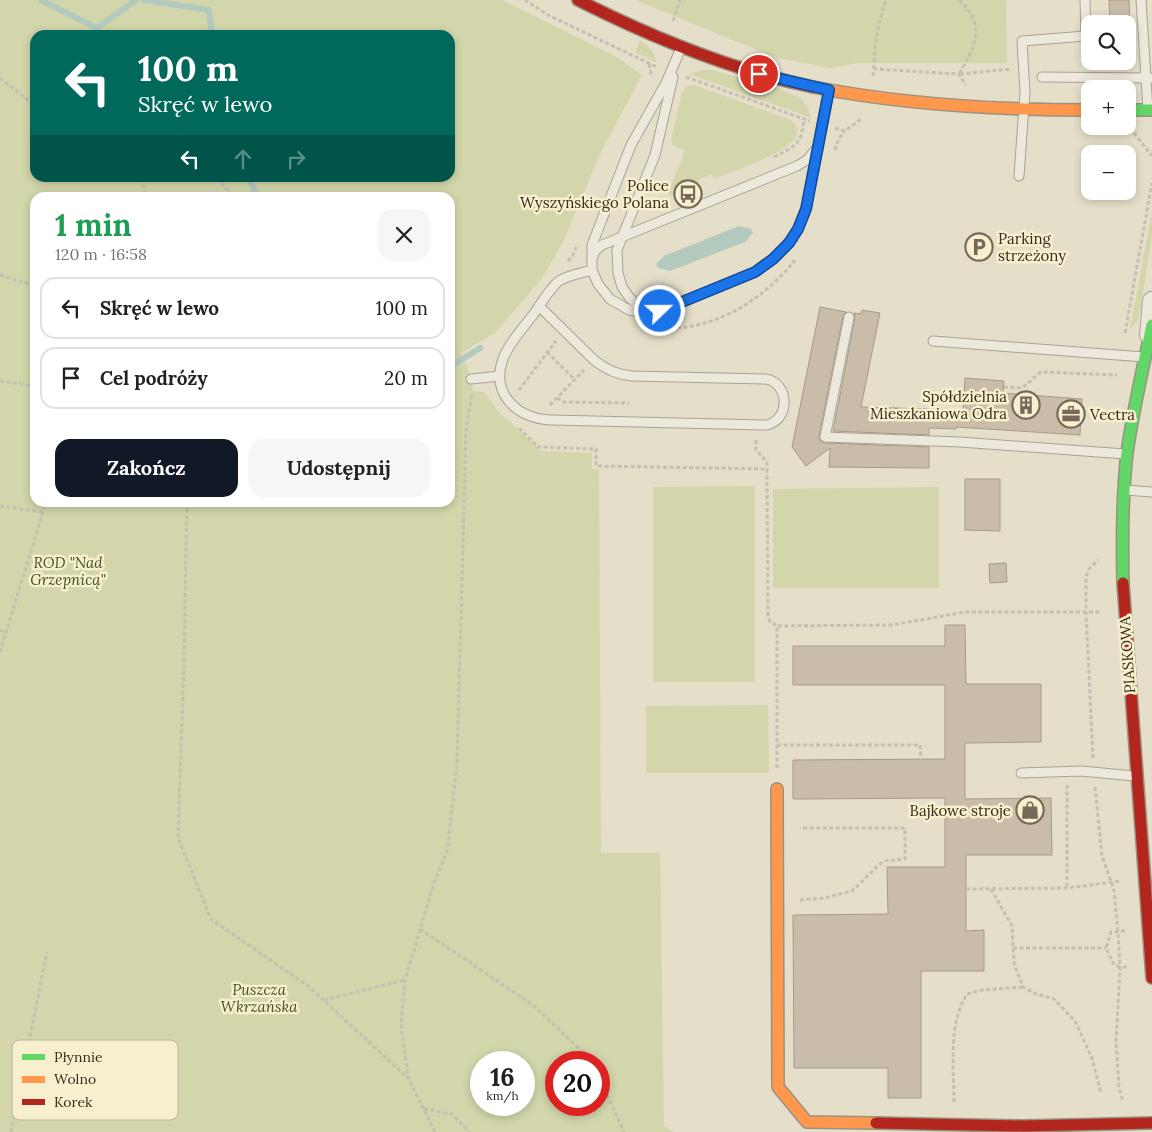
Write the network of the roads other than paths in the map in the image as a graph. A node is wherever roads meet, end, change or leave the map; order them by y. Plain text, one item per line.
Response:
1 (578, 0) edge
2 (1084, 0) edge
3 (1141, 0) edge
4 (680, 50) junction
5 (1042, 77) dead end
6 (1149, 78) edge
7 (829, 90) junction
8 (1023, 110) junction
9 (1081, 110) edge
10 (1136, 110) edge
11 (1150, 110) edge
12 (819, 142) junction
13 (1019, 176) dead end
14 (622, 237) junction
15 (592, 268) junction
16 (1152, 301) edge
17 (539, 306) junction
18 (660, 311) junction
19 (849, 317) dead end
20 (1150, 330) edge
21 (933, 341) dead end
22 (1144, 357) junction
23 (500, 376) junction
24 (471, 379) road end
25 (1127, 454) junction
26 (1124, 490) junction
27 (1152, 492) edge
28 (1021, 773) dead end
29 (1137, 776) junction
30 (777, 789) road end
31 (1148, 872) edge
32 (1152, 978) edge
33 (1152, 1123) edge

1 - 4 street
2 - 8 lane
3 - 6 lane
4 - 7 street
4 - 14 lane
4 - 15 lane
5 - 6 lane
6 - 11 lane
7 - 8 street
7 - 12 lane
8 - 9 street
8 - 13 lane
10 - 11 street
12 - 14 lane
12 - 18 lane
14 - 15 lane
14 - 18 lane
15 - 17 lane
15 - 18 lane
16 - 20 street, PIASKOWA
17 - 23 lane
17 - 23 lane
19 - 25 lane
20 - 22 street, PIASKOWA
21 - 22 lane
22 - 25 street, PIASKOWA
23 - 24 lane
25 - 26 street, PIASKOWA
26 - 27 lane
26 - 29 street, PIASKOWA
28 - 29 lane
29 - 31 street, PIASKOWA
30 - 33 street
31 - 32 street, PIASKOWA

